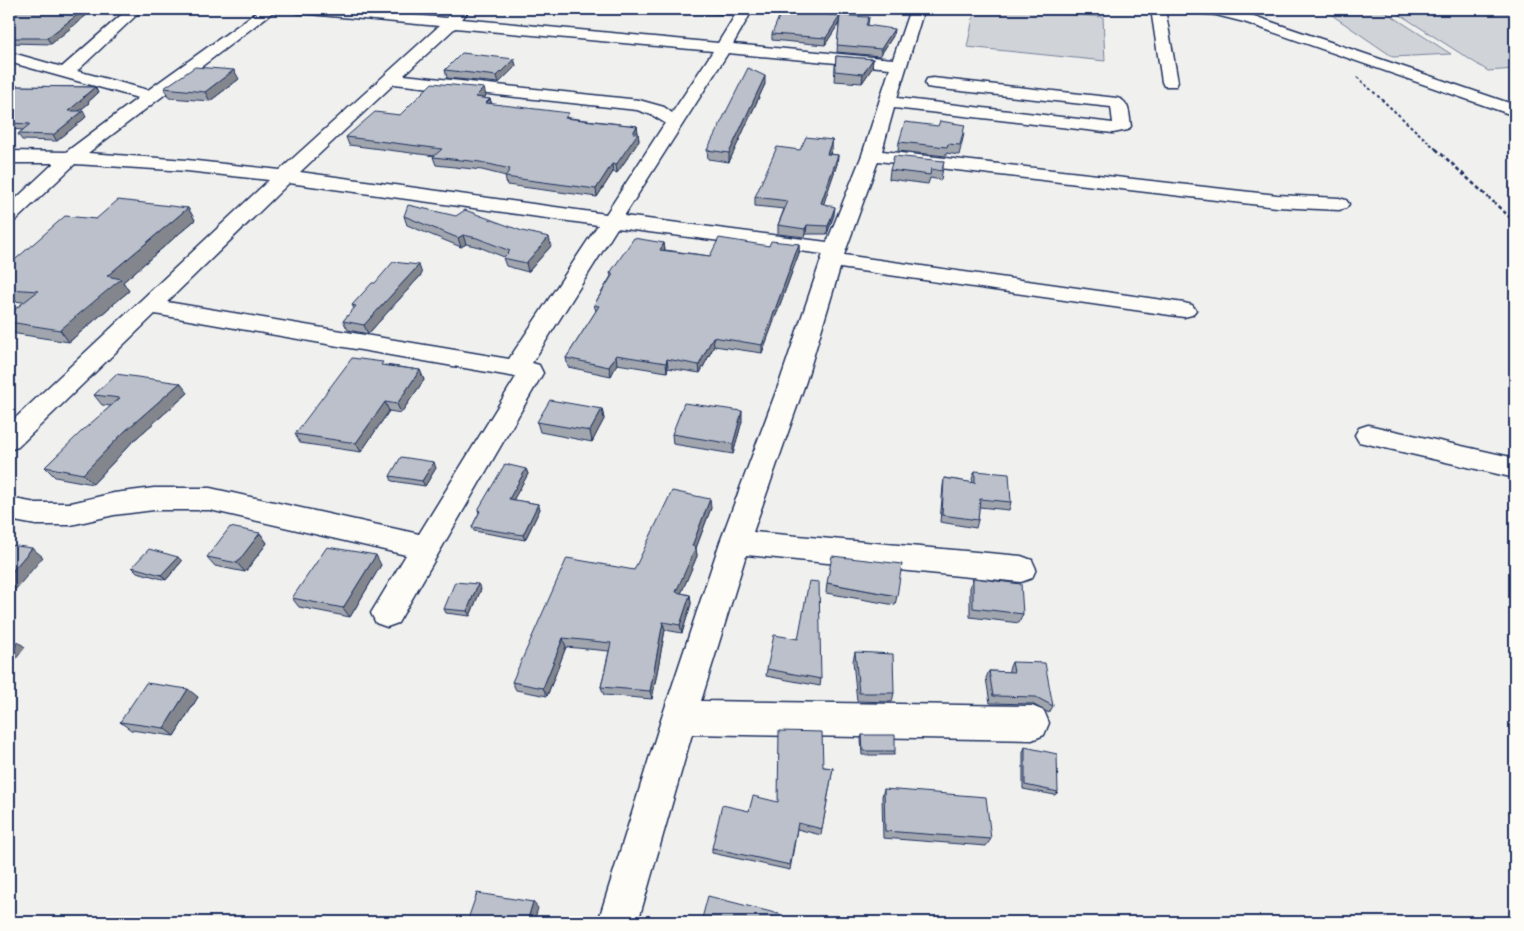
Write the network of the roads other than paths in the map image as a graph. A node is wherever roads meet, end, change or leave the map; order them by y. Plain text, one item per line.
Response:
1 (136, 9) edge
2 (270, 9) edge
3 (298, 9) edge
4 (746, 9) edge
5 (917, 9) edge
6 (1158, 9) edge
7 (1194, 9) edge
8 (386, 13) edge
9 (457, 16) edge
10 (723, 48) junction
11 (9, 58) edge
12 (901, 64) junction
13 (66, 72) junction
14 (391, 79) junction
15 (1170, 82) dead end
16 (933, 83) dead end
17 (695, 90) junction
18 (151, 96) junction
19 (888, 102) junction
20 (639, 105) junction
21 (1515, 111) edge
22 (675, 122) junction
23 (871, 155) junction
24 (9, 157) edge
25 (73, 157) junction
26 (286, 175) junction
27 (1339, 204) dead end
28 (9, 216) edge
29 (610, 221) junction
30 (834, 255) junction
31 (151, 306) junction
32 (1184, 310) dead end
33 (516, 368) junction
34 (1368, 435) dead end
35 (9, 440) edge
36 (1515, 468) edge
37 (9, 509) edge
38 (735, 542) junction
39 (427, 548) junction
40 (1021, 569) dead end
41 (387, 612) dead end
42 (678, 717) junction
43 (1032, 723) dead end
44 (618, 922) edge

1 - 13 street
2 - 18 street
3 - 8 street
4 - 10 street
5 - 12 street
6 - 15 street
7 - 21 street
8 - 9 street
9 - 10 street
9 - 14 street
10 - 12 street
10 - 17 street
11 - 13 street
12 - 19 street
13 - 18 street
14 - 20 street
14 - 26 street
16 - 19 street
17 - 20 street
17 - 22 street
18 - 25 street
19 - 23 street
20 - 22 street
22 - 29 street
23 - 27 street
23 - 30 street
24 - 25 street
25 - 26 street
25 - 28 street
26 - 29 street
26 - 31 street
29 - 30 street
29 - 33 street
30 - 32 street
30 - 38 street
31 - 33 street
31 - 35 street
33 - 39 street
34 - 36 street
37 - 39 street
38 - 40 street
38 - 42 street
39 - 41 street
42 - 43 street
42 - 44 street

